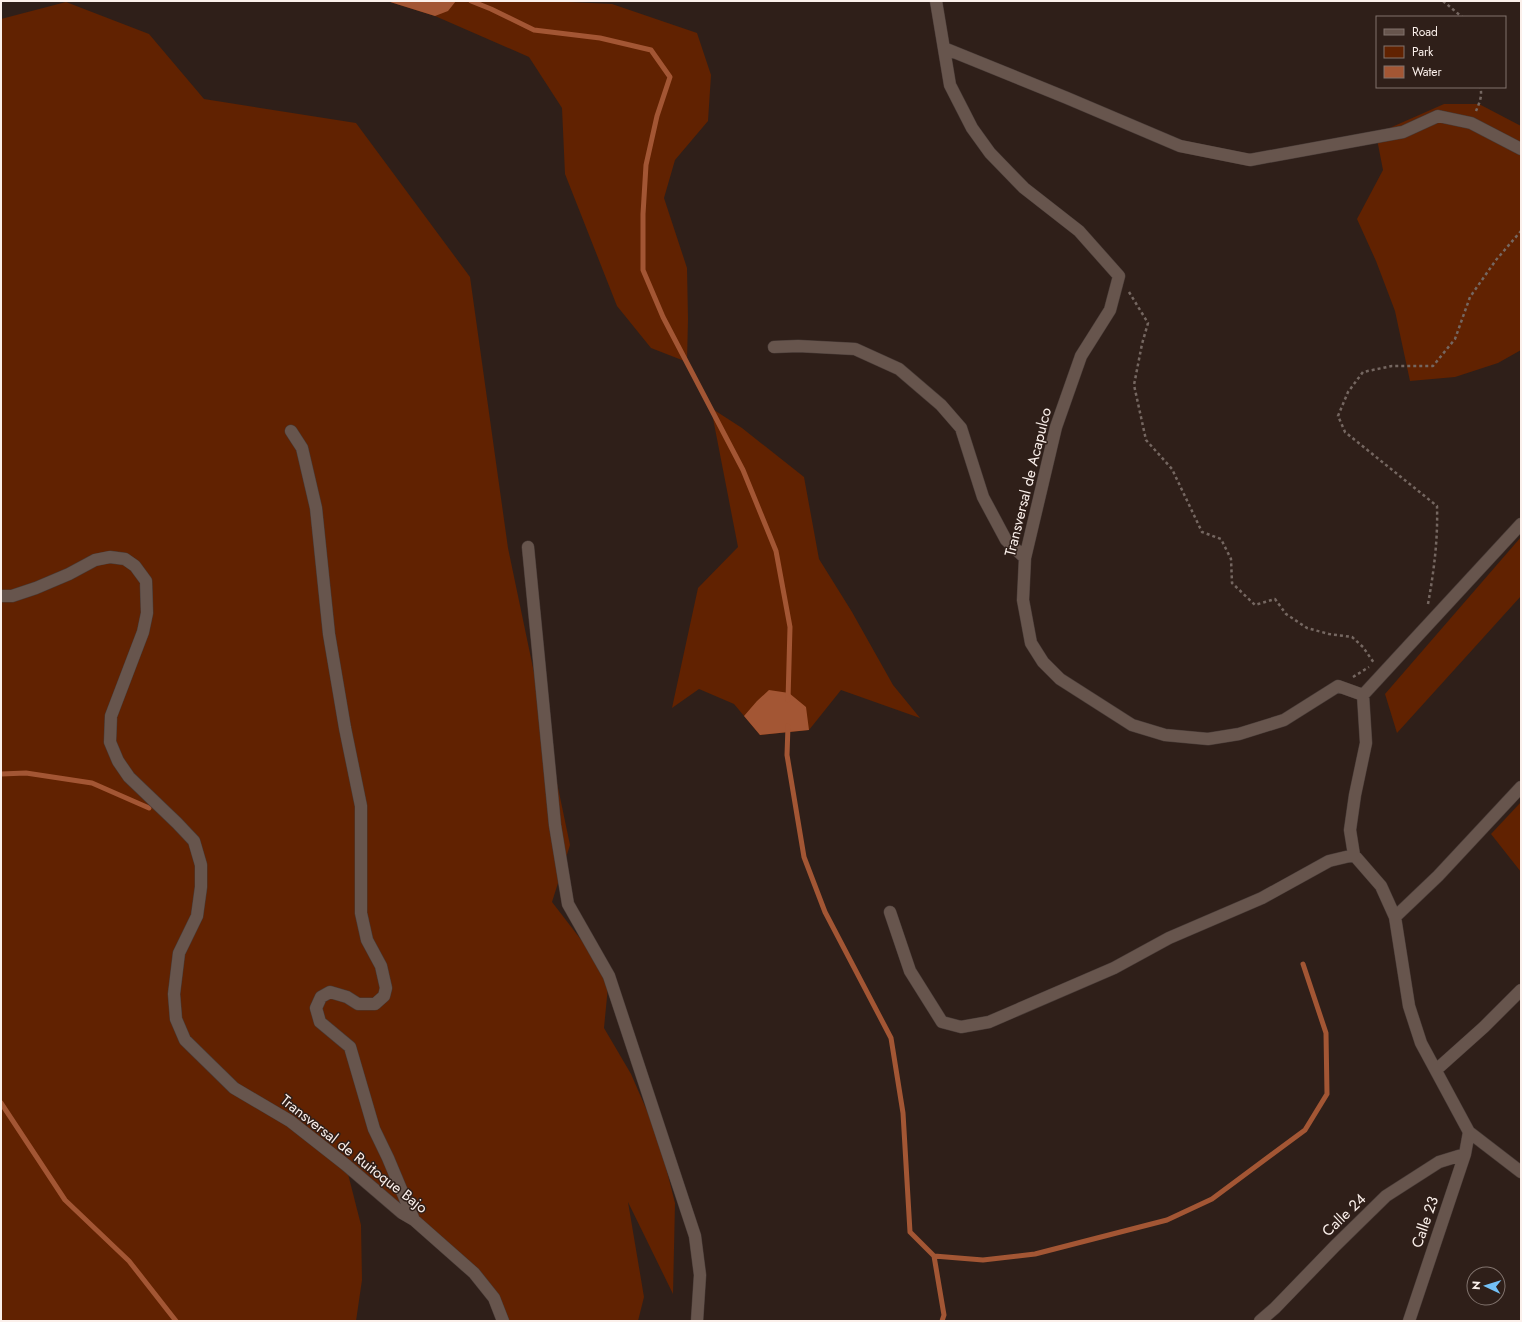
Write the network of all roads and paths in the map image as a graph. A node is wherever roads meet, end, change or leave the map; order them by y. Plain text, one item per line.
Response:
1 (936, 1) edge
2 (1443, 1) edge
3 (1461, 16) edge
4 (944, 48) junction
5 (1521, 149) edge
6 (1521, 232) edge
7 (1119, 276) junction
8 (774, 347) dead end
9 (291, 431) dead end
10 (1521, 524) edge
11 (528, 547) dead end
12 (1025, 558) junction
13 (1, 596) edge
14 (1427, 612) dead end
15 (1338, 686) junction
16 (1363, 695) junction
17 (1521, 787) edge
18 (1354, 855) junction
19 (890, 912) dead end
20 (1395, 917) junction
21 (1521, 990) edge
22 (1436, 1070) junction
23 (1469, 1132) junction
24 (1465, 1154) junction
25 (1521, 1172) edge
26 (414, 1220) junction
27 (503, 1321) edge
28 (697, 1321) edge
29 (1260, 1321) edge
30 (1409, 1321) edge

1 - 4 street
2 - 3 path
4 - 5 street
4 - 7 street
6 - 14 path
7 - 12 street, Transversal de Acapulco
7 - 15 path
8 - 12 street
9 - 26 street
10 - 16 street
11 - 28 street
12 - 15 street, Transversal de Acapulco
13 - 26 street, Transversal de Ruitoque Bajo
15 - 16 street
16 - 18 street
17 - 20 street
18 - 19 street
18 - 20 street
20 - 22 street
21 - 22 street
22 - 23 street
23 - 24 street, Calle 23
23 - 25 street
24 - 29 street, Calle 24
24 - 30 street, Calle 23
26 - 27 street, Transversal de Ruitoque Bajo

